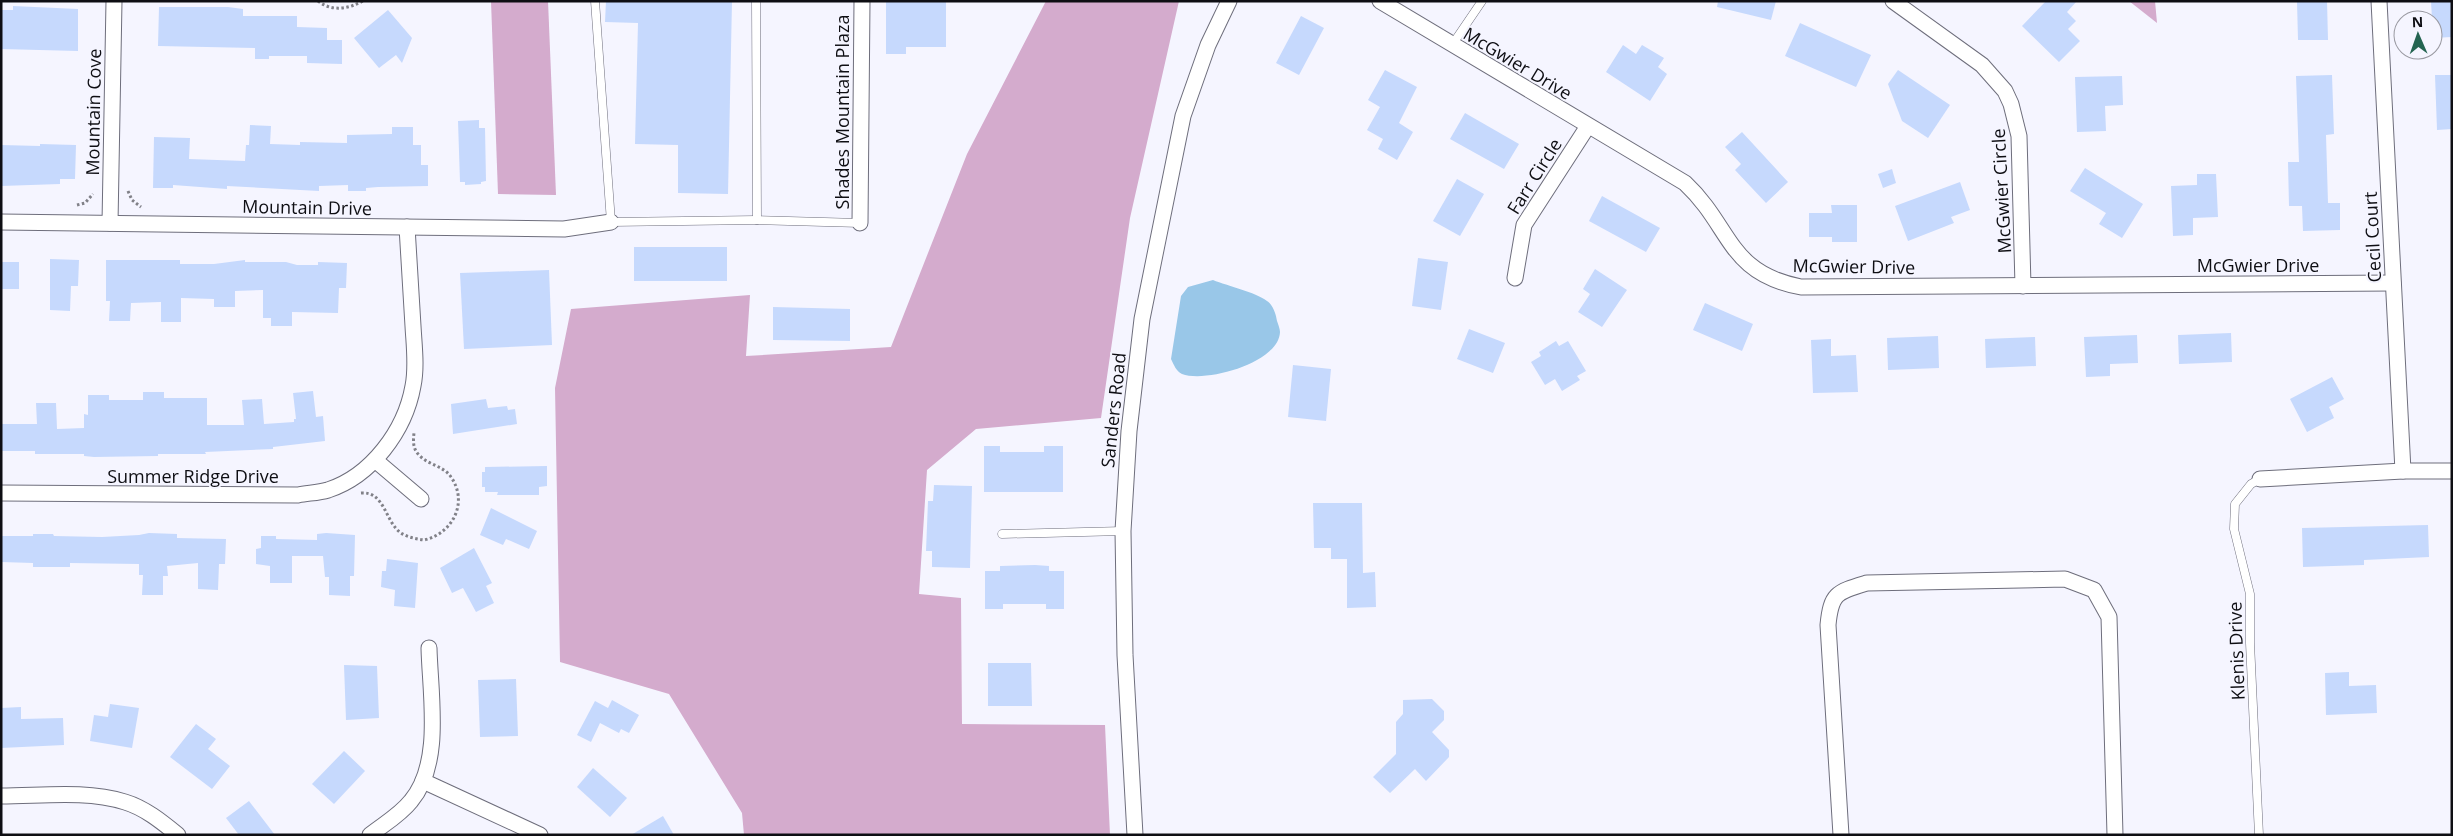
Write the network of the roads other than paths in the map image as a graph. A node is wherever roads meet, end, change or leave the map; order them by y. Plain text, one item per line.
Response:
1 (114, 1) edge
2 (595, 1) edge
3 (756, 1) edge
4 (862, 1) edge
5 (1229, 1) edge
6 (1380, 1) edge
7 (1482, 1) edge
8 (1893, 1) edge
9 (2379, 1) edge
10 (1452, 45) junction
11 (1588, 126) junction
12 (757, 220) junction
13 (1, 222) edge
14 (611, 222) junction
15 (110, 223) junction
16 (860, 223) joint
17 (407, 227) junction
18 (1515, 278) dead end
19 (2393, 284) junction
20 (2023, 286) junction
21 (375, 460) junction
22 (2403, 471) junction
23 (2452, 471) edge
24 (2260, 479) joint
25 (1, 493) edge
26 (421, 500) dead end
27 (1123, 531) junction
28 (1002, 534) dead end
29 (429, 648) dead end
30 (423, 781) junction
31 (1, 796) edge
32 (178, 835) edge
33 (370, 835) edge
34 (540, 835) edge
35 (1135, 835) edge
36 (1841, 835) edge
37 (2115, 835) edge
38 (2259, 835) edge

1 - 15 street, Mountain Cove
2 - 14 lane
3 - 12 lane
4 - 16 street, Shades Mountain Plaza
5 - 27 street, Sanders Road
6 - 10 street, McGwier Drive
7 - 10 lane
8 - 20 street, McGwier Circle
9 - 19 street, Cecil Court
10 - 11 street, McGwier Drive
11 - 18 street, Farr Circle
11 - 20 street, McGwier Drive
12 - 14 lane
12 - 16 lane
13 - 15 street, Mountain Drive
14 - 17 street, Mountain Drive
15 - 17 street, Mountain Drive
17 - 21 street, Summer Ridge Drive
19 - 20 street, McGwier Drive
19 - 22 street, Cecil Court
21 - 25 street, Summer Ridge Drive
21 - 26 street
22 - 23 street
22 - 24 street
24 - 38 lane, Klenis Drive
27 - 28 lane
27 - 35 street, Sanders Road
29 - 30 street
30 - 33 street
30 - 34 street
31 - 32 street
36 - 37 street

